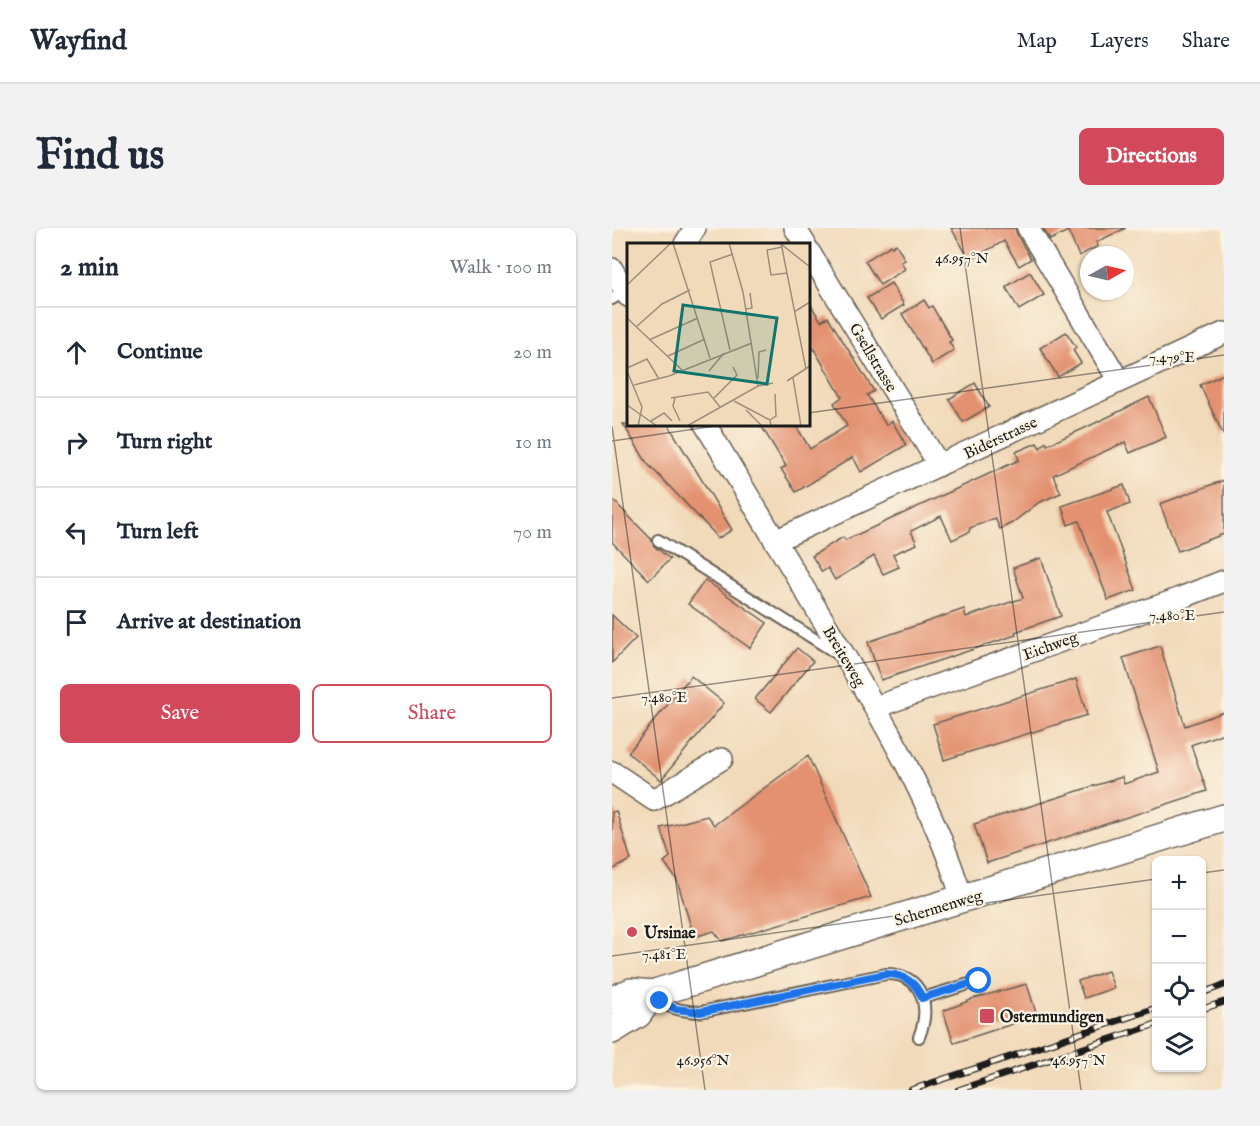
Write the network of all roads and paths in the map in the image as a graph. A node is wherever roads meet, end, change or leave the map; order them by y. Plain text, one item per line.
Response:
1 (694, 228) edge
2 (795, 228) edge
3 (1028, 228) edge
4 (686, 243) edge
5 (805, 243) edge
6 (810, 253) edge
7 (612, 269) edge
8 (625, 295) edge
9 (1224, 333) edge
10 (1119, 381) junction
11 (706, 426) edge
12 (939, 465) junction
13 (658, 540) dead end
14 (775, 541) junction
15 (1224, 581) edge
16 (848, 661) junction
17 (876, 707) junction
18 (722, 759) dead end
19 (612, 772) edge
20 (1224, 818) edge
21 (962, 899) junction
22 (979, 981) dead end
23 (652, 994) junction
24 (922, 998) junction
25 (612, 999) edge
26 (612, 1030) edge
27 (919, 1037) dead end

1 - 4 street
2 - 5 street
3 - 10 street
6 - 12 street, Gsellstrasse
7 - 8 street
9 - 10 street, Biderstrasse
10 - 12 street, Biderstrasse
11 - 14 street, Breiteweg
12 - 14 street, Biderstrasse
13 - 16 lane
14 - 16 street, Breiteweg
15 - 17 street, Eichweg
16 - 17 street, Breiteweg
17 - 21 street, Breiteweg
18 - 19 street
20 - 21 street, Schermenweg
21 - 23 street, Schermenweg
22 - 24 lane
23 - 24 lane
23 - 25 street, Schermenweg
23 - 26 street
24 - 27 lane

